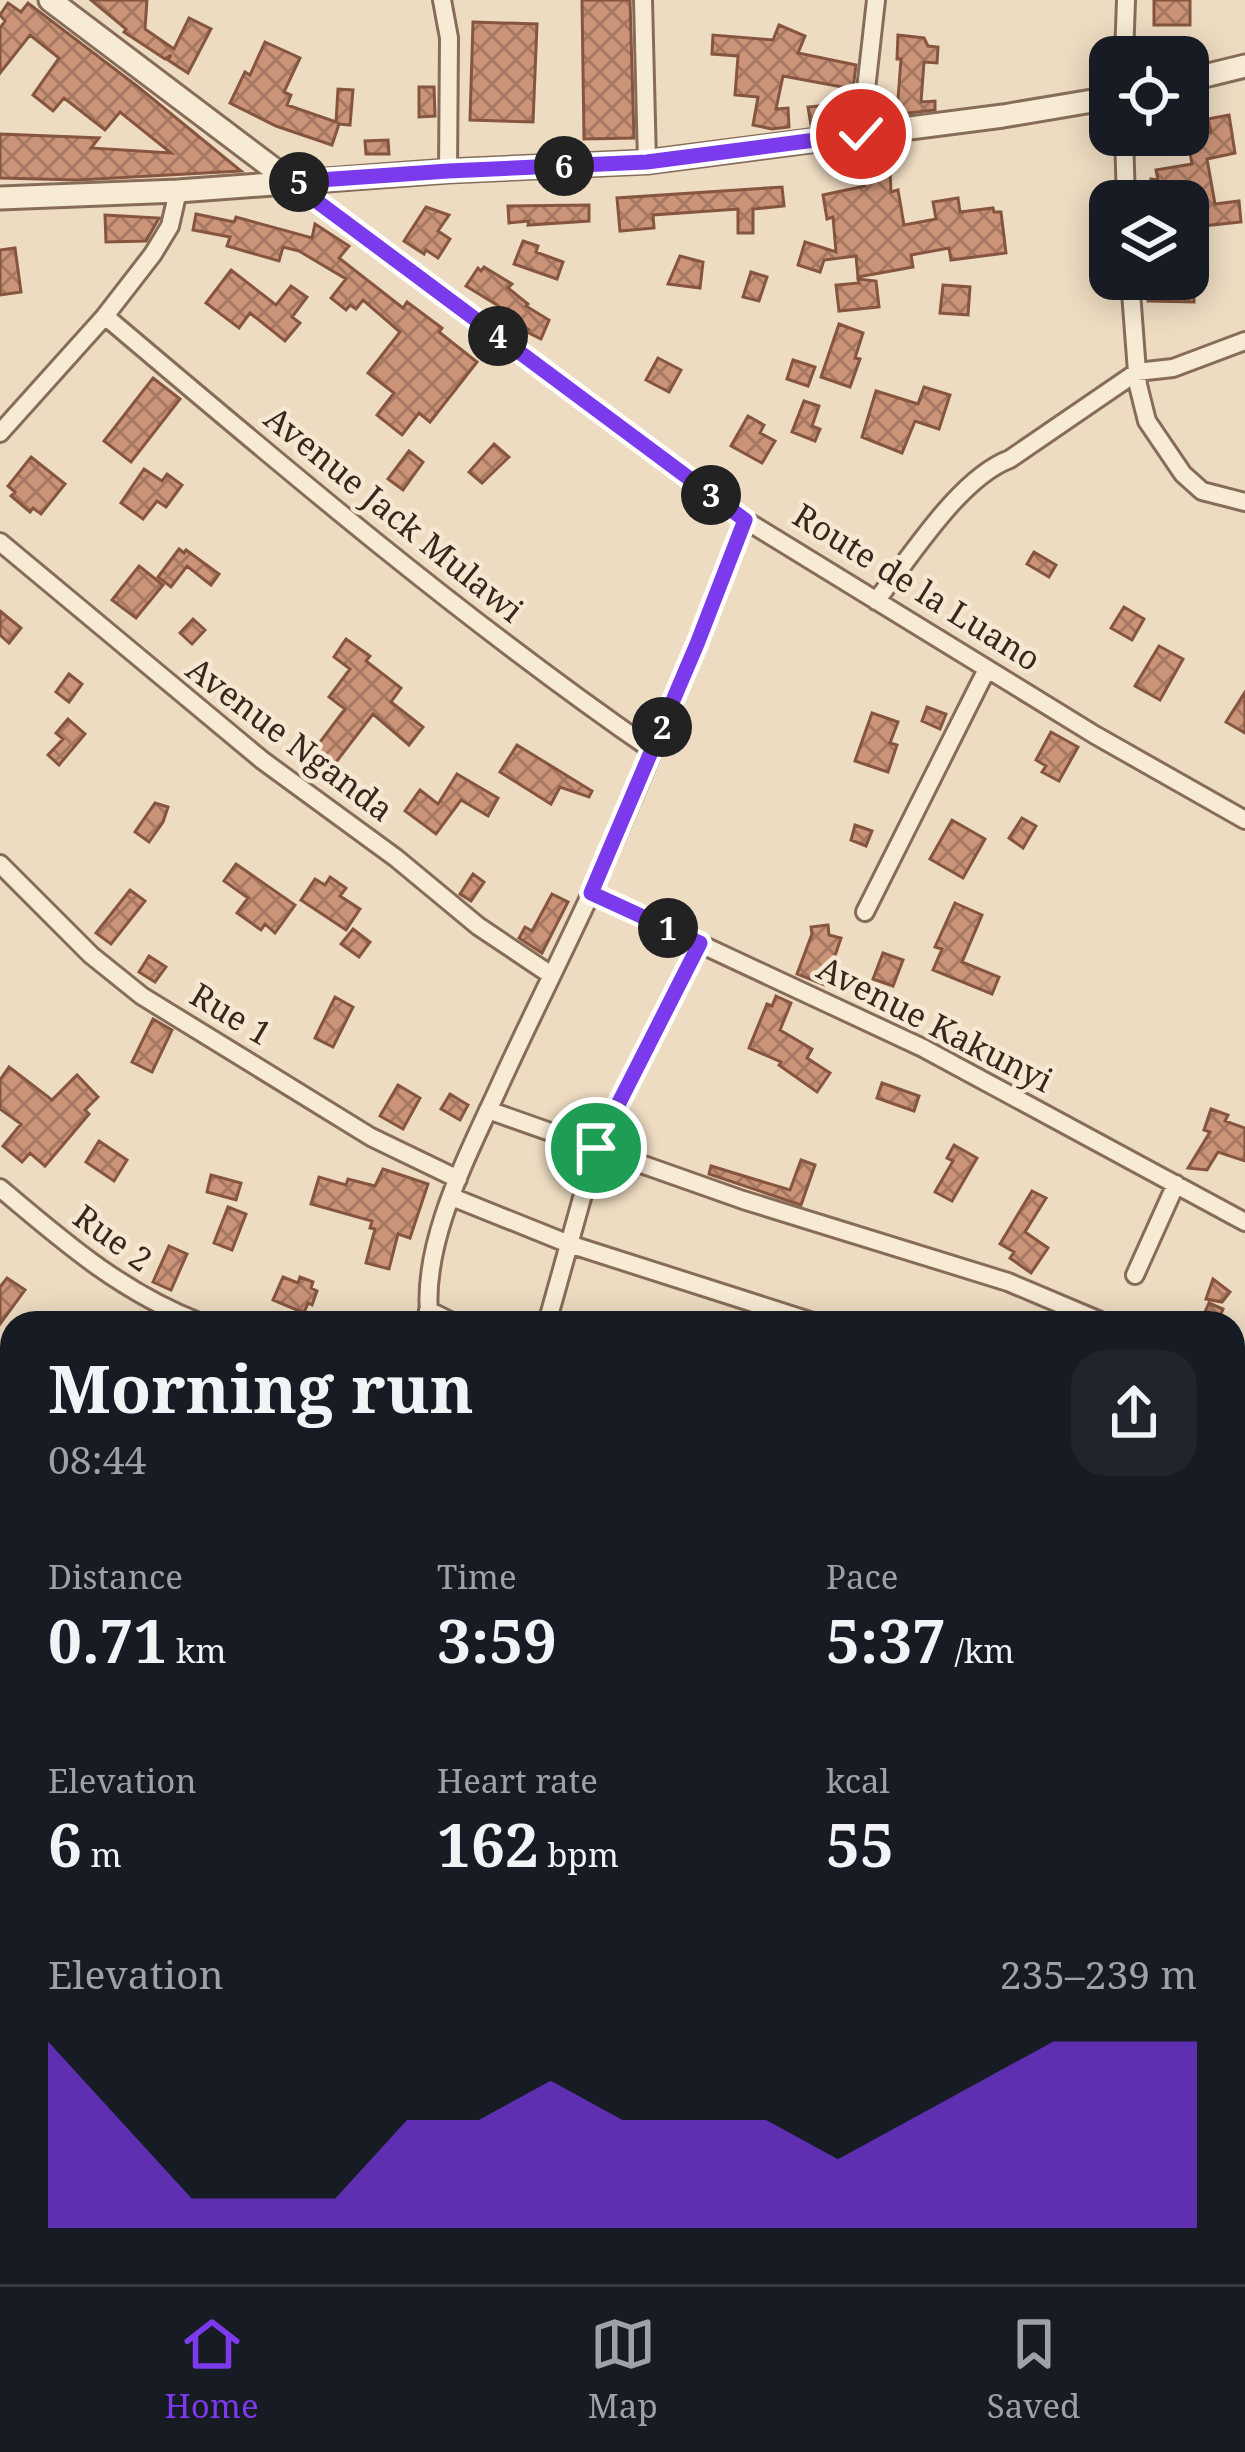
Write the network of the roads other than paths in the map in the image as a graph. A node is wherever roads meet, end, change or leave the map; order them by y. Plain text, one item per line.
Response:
1 (50, 0) edge
2 (442, 0) edge
3 (643, 0) edge
4 (876, 0) edge
5 (1126, 0) edge
6 (1125, 36) edge
7 (1245, 66) edge
8 (1209, 75) edge
9 (1089, 102) edge
10 (861, 134) junction
11 (647, 162) junction
12 (448, 171) junction
13 (291, 182) junction
14 (178, 190) junction
15 (0, 199) edge
16 (1132, 300) edge
17 (105, 316) junction
18 (1245, 341) edge
19 (1137, 371) junction
20 (0, 433) edge
21 (1245, 502) edge
22 (745, 520) junction
23 (0, 542) edge
24 (876, 601) junction
25 (987, 669) junction
26 (652, 750) junction
27 (1245, 820) edge
28 (0, 863) edge
29 (591, 893) junction
30 (865, 912) dead end
31 (700, 943) junction
32 (550, 975) junction
33 (488, 1110) junction
34 (596, 1148) junction
35 (1176, 1184) junction
36 (0, 1188) edge
37 (455, 1188) junction
38 (1245, 1222) edge
39 (569, 1244) junction
40 (1136, 1275) dead end
41 (173, 1311) edge
42 (429, 1311) edge
43 (550, 1311) edge
44 (778, 1311) edge
45 (1077, 1311) edge

1 - 13 street, Route de la Luano
2 - 12 street
3 - 11 street
4 - 10 street
5 - 6 street
7 - 8 street
9 - 10 street
10 - 11 street
11 - 12 street
12 - 13 street
13 - 14 street
13 - 22 street, Route de la Luano
14 - 15 street
14 - 17 street
16 - 19 street
17 - 20 street
17 - 26 street, Avenue Jack Mulawi
18 - 19 street
19 - 21 street
19 - 24 street
22 - 24 street, Route de la Luano
22 - 26 street
23 - 32 street, Avenue Nganda
24 - 25 street, Route de la Luano
25 - 27 street, Route de la Luano
25 - 30 street
26 - 29 street
28 - 37 street, Rue 1
29 - 31 street, Avenue Kakunyi
29 - 32 street
31 - 34 street
31 - 35 street, Avenue Kakunyi
32 - 33 street
33 - 34 street
33 - 37 street
34 - 39 street
34 - 45 street
35 - 38 street, Avenue Kakunyi
35 - 40 street
36 - 41 street, Rue 2
37 - 39 street, Rue 1
37 - 42 street
39 - 43 street
39 - 44 street, Rue 1

